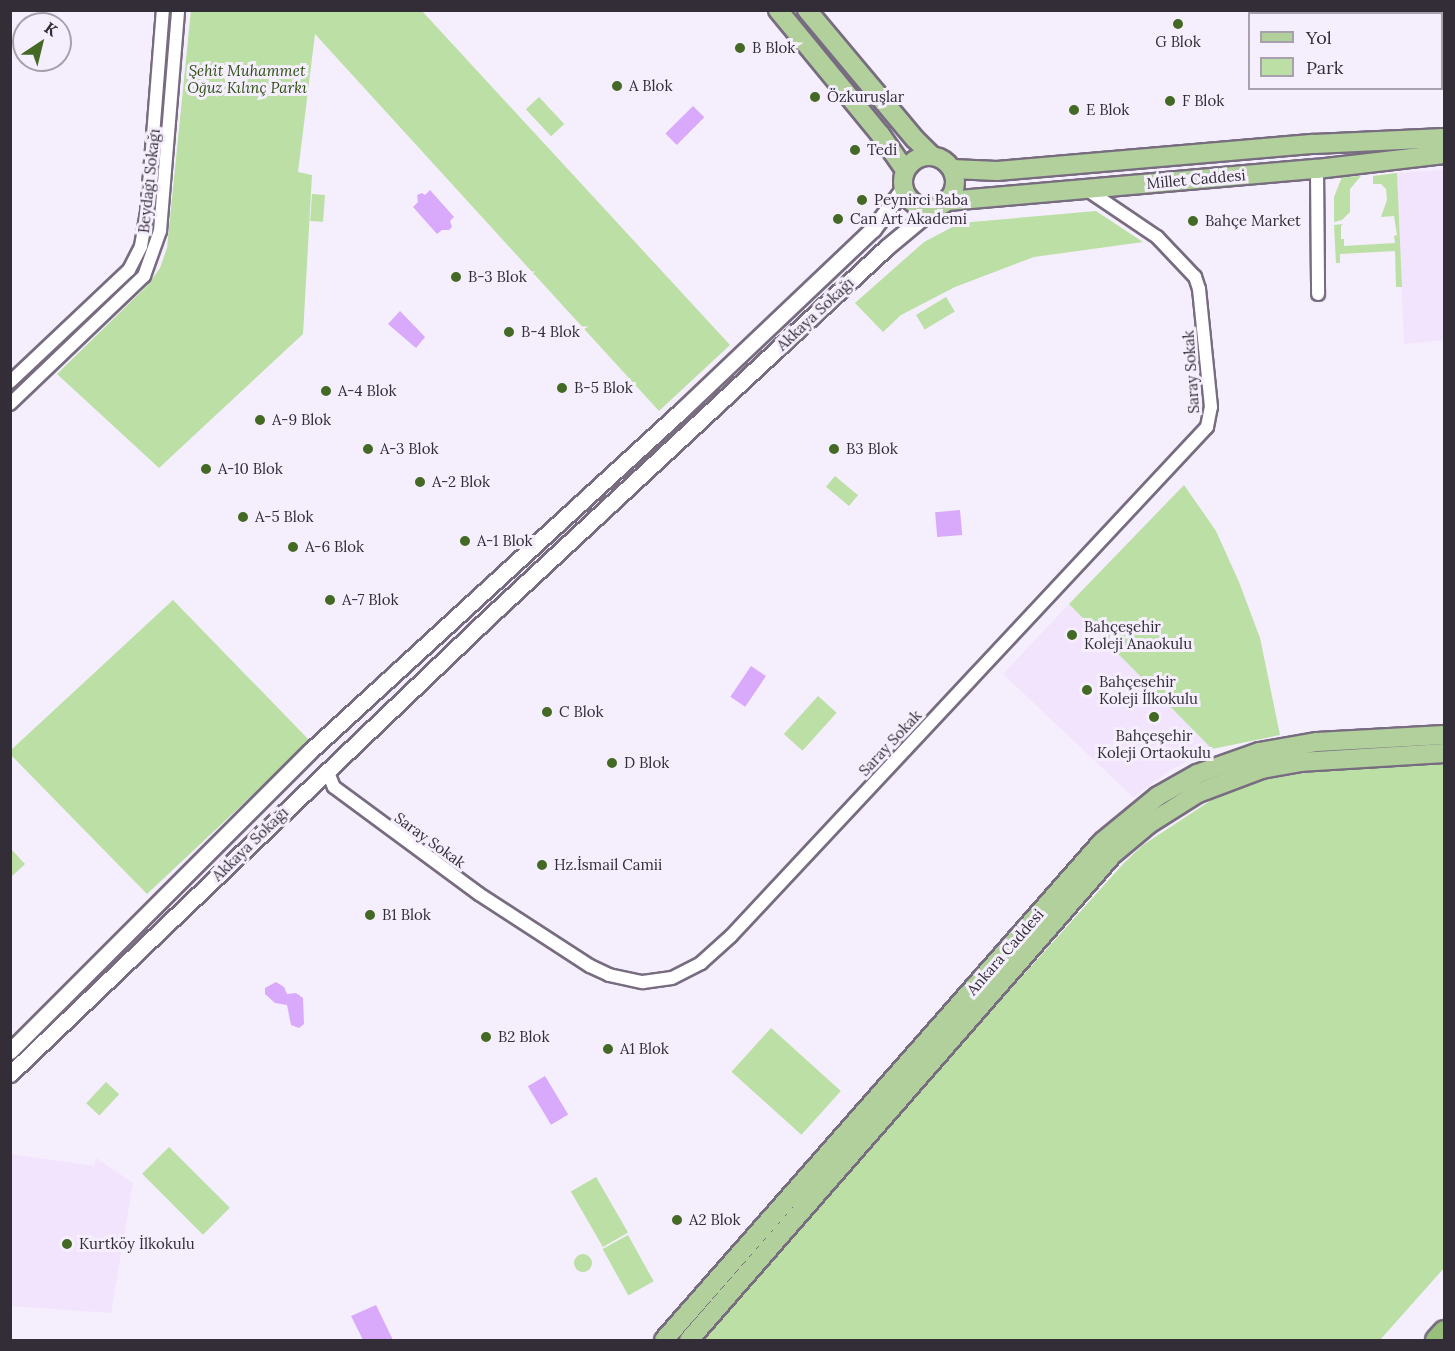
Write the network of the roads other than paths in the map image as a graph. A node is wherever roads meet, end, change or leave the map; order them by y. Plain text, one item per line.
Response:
1 (163, 10) edge
2 (178, 10) edge
3 (778, 10) edge
4 (807, 10) edge
5 (1444, 138) edge
6 (1314, 144) junction
7 (1444, 154) edge
8 (932, 156) junction
9 (952, 169) junction
10 (1317, 169) junction
11 (905, 179) junction
12 (1086, 189) junction
13 (941, 204) junction
14 (1318, 294) dead end
15 (10, 382) edge
16 (10, 404) edge
17 (682, 410) junction
18 (698, 425) junction
19 (475, 599) junction
20 (490, 616) junction
21 (1444, 735) edge
22 (309, 752) junction
23 (1444, 753) edge
24 (327, 770) junction
25 (10, 1051) edge
26 (10, 1074) edge
27 (1444, 1331) edge
28 (664, 1341) edge
29 (688, 1341) edge
30 (1436, 1341) edge

1 - 15 street, Beydağı Sokağı
2 - 16 street, Beydağı Sokağı
3 - 11 main road
4 - 8 main road
5 - 6 main road, Millet Caddesi
6 - 9 main road, Millet Caddesi
6 - 10 main road
7 - 10 main road, Millet Caddesi
8 - 9 main road
8 - 11 main road
9 - 13 main road
10 - 12 main road, Millet Caddesi
10 - 14 street
11 - 13 main road
11 - 17 street, Akkaya Sokağı
12 - 13 main road, Millet Caddesi
12 - 24 street, Saray Sokak
13 - 18 street, Akkaya Sokağı
17 - 18 street
17 - 19 street, Akkaya Sokağı
18 - 20 street, Akkaya Sokağı
19 - 20 street
19 - 22 street, Akkaya Sokağı
20 - 24 street, Akkaya Sokağı
21 - 28 main road, Ankara Caddesi
22 - 24 street
22 - 25 street, Akkaya Sokağı
23 - 29 main road, Ankara Caddesi
24 - 26 street, Akkaya Sokağı
27 - 30 highway

